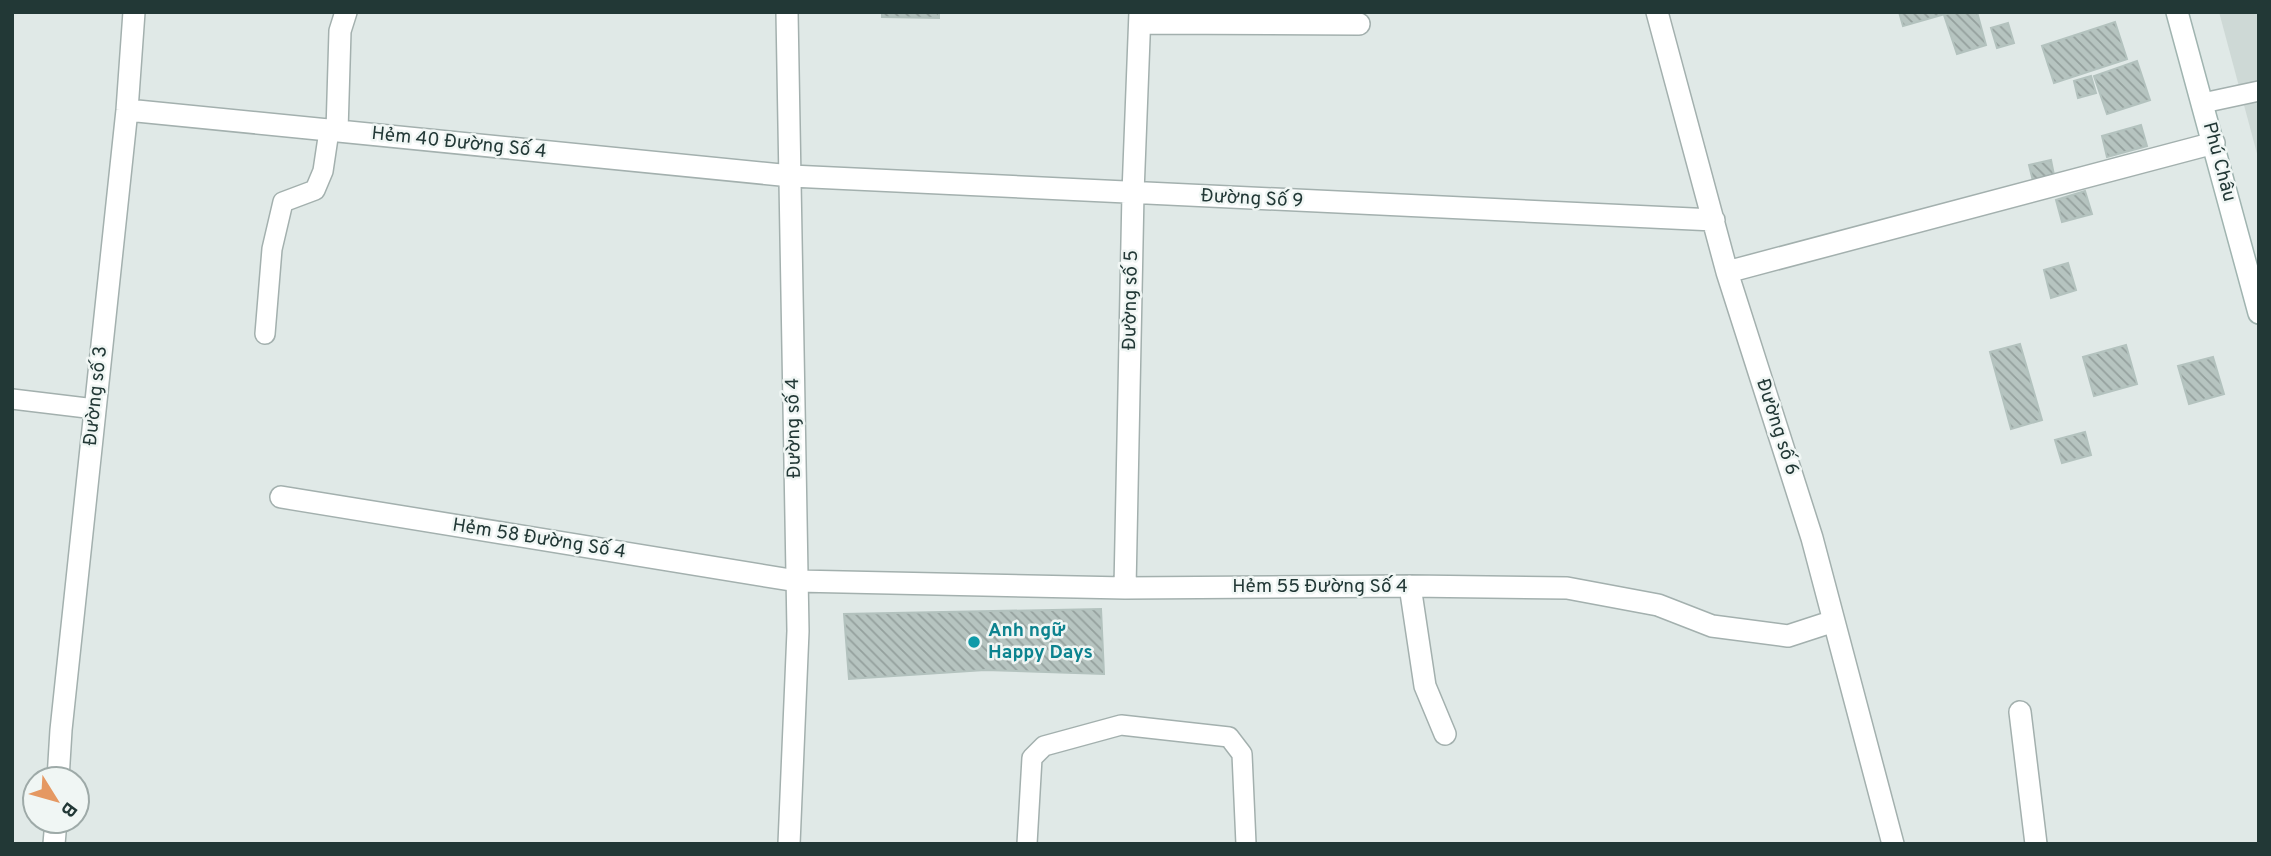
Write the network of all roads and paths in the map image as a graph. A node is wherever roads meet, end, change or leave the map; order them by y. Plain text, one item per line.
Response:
1 (134, 12) edge
2 (346, 12) edge
3 (788, 12) edge
4 (1657, 12) edge
5 (2177, 12) edge
6 (1140, 18) edge
7 (1359, 24) dead end
8 (2259, 91) edge
9 (2203, 103) junction
10 (127, 110) junction
11 (333, 131) junction
12 (2214, 144) junction
13 (790, 176) junction
14 (1133, 193) junction
15 (1714, 220) junction
16 (1727, 272) junction
17 (2259, 313) edge
18 (265, 334) dead end
19 (12, 398) edge
20 (95, 409) junction
21 (281, 497) dead end
22 (797, 581) junction
23 (1410, 586) junction
24 (1125, 588) junction
25 (1834, 621) junction
26 (2020, 712) dead end
27 (1445, 734) dead end
28 (59, 765) edge
29 (789, 844) edge
30 (1027, 844) edge
31 (1246, 844) edge
32 (1893, 844) edge
33 (2036, 844) edge

1 - 10 street, Đường số 3
2 - 11 street
3 - 13 street, Đường số 4
4 - 15 street, Đường số 6
5 - 9 street, Phú Châu
6 - 7 street
6 - 14 street, Đường số 5
8 - 9 lane
9 - 12 street, Phú Châu
10 - 11 street, Hẻm 40 Đường Số 4
10 - 20 street, Đường số 3
11 - 13 street, Hẻm 40 Đường Số 4
11 - 18 lane
12 - 16 street
12 - 17 street, Phú Châu
13 - 14 street, Đường Số 9
13 - 22 street, Đường số 4
14 - 15 street, Đường Số 9
14 - 24 street, Đường số 5
15 - 16 street, Đường số 6
16 - 25 street, Đường số 6
19 - 20 lane
20 - 28 street, Đường số 3
21 - 22 street, Hẻm 58 Đường Số 4
22 - 24 street, Hẻm 55 Đường Số 4
22 - 29 street, Đường số 4
23 - 24 street, Hẻm 55 Đường Số 4
23 - 25 street, Hẻm 55 Đường Số 4
23 - 27 street
25 - 32 street, Đường số 6
26 - 33 street
30 - 31 lane

